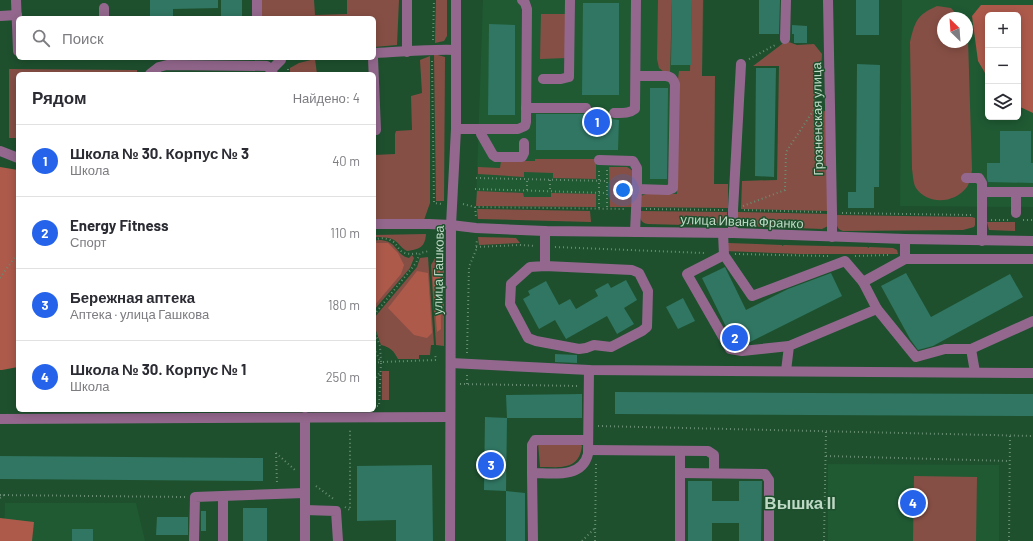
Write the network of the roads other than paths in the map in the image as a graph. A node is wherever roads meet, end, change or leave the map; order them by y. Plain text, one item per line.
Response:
1 (16, 0) edge
2 (257, 0) edge
3 (407, 0) edge
4 (456, 0) edge
5 (522, 0) edge
6 (570, 0) edge
7 (636, 0) edge
8 (786, 0) edge
9 (828, 0) edge
10 (17, 15) joint
11 (0, 16) edge
12 (257, 16) edge
13 (785, 39) road end
14 (456, 50) junction
15 (407, 52) junction
16 (376, 53) edge
17 (281, 60) edge
18 (374, 60) edge
19 (741, 64) road end
20 (153, 72) edge
21 (272, 72) edge
22 (374, 72) edge
23 (636, 76) junction
24 (543, 79) dead end
25 (526, 108) junction
26 (586, 108) dead end
27 (614, 113) dead end
28 (456, 129) junction
29 (480, 129) junction
30 (524, 143) dead end
31 (0, 151) edge
32 (16, 157) edge
33 (603, 160) road end
34 (966, 178) dead end
35 (636, 189) junction
36 (982, 192) junction
37 (1016, 192) junction
38 (1033, 192) edge
39 (1015, 218) road end
40 (376, 224) edge
41 (451, 225) junction
42 (545, 231) junction
43 (636, 232) junction
44 (728, 233) junction
45 (832, 237) junction
46 (905, 239) junction
47 (982, 241) junction
48 (1033, 241) edge
49 (724, 254) junction
50 (905, 257) junction
51 (1033, 259) edge
52 (545, 266) junction
53 (863, 282) junction
54 (878, 309) junction
55 (1033, 321) edge
56 (789, 346) junction
57 (971, 349) junction
58 (451, 363) junction
59 (589, 370) junction
60 (786, 371) junction
61 (975, 372) junction
62 (1033, 373) edge
63 (450, 417) junction
64 (305, 418) junction
65 (0, 419) edge
66 (588, 440) junction
67 (592, 451) junction
68 (680, 451) junction
69 (532, 473) junction
70 (680, 473) junction
71 (714, 473) junction
72 (304, 493) junction
73 (223, 497) junction
74 (305, 510) junction
75 (194, 541) edge
76 (223, 541) edge
77 (304, 541) edge
78 (338, 541) edge
79 (450, 541) edge
80 (533, 541) edge
81 (680, 541) edge
82 (769, 541) edge

1 - 10 street
2 - 12 street
3 - 15 street
4 - 14 street, улица Гашкова
5 - 25 street
6 - 24 street
7 - 23 street
8 - 13 street
9 - 45 street, Грозненская улица
10 - 11 street
14 - 15 street
14 - 28 street, улица Гашкова
15 - 16 street
17 - 21 street
18 - 22 street
19 - 44 street
20 - 21 street
23 - 27 street
23 - 35 street
25 - 26 street
25 - 29 street
28 - 29 street
28 - 41 street, улица Гашкова
29 - 30 street
31 - 32 street
33 - 35 street
34 - 36 street
35 - 43 street
36 - 37 street
36 - 47 street
37 - 38 street
37 - 39 street
40 - 41 street, улица Ивана Франко
41 - 42 street, улица Ивана Франко
41 - 58 street, улица Гашкова
42 - 43 street, улица Ивана Франко
42 - 52 street
43 - 44 street, улица Ивана Франко
44 - 45 street, улица Ивана Франко
44 - 49 street
45 - 46 street, улица Ивана Франко
46 - 47 street, улица Ивана Франко
46 - 50 street
47 - 48 street, улица Ивана Франко
49 - 53 street
49 - 56 street
50 - 51 street
50 - 53 street
52 - 52 street
53 - 54 street
54 - 56 street
54 - 57 street
55 - 57 street
56 - 60 street
57 - 61 street
58 - 59 street
58 - 63 street, улица Гашкова
59 - 60 street
59 - 66 street
60 - 61 street
61 - 62 street
63 - 64 street
63 - 79 street, улица Гашкова
64 - 65 street
64 - 72 street
66 - 67 street
66 - 69 street
67 - 68 street
67 - 69 street
68 - 70 street
68 - 71 street
69 - 80 street
70 - 71 street
70 - 81 street
71 - 82 street
72 - 73 street
72 - 74 street
73 - 75 street
73 - 76 street
74 - 77 street
74 - 78 street

